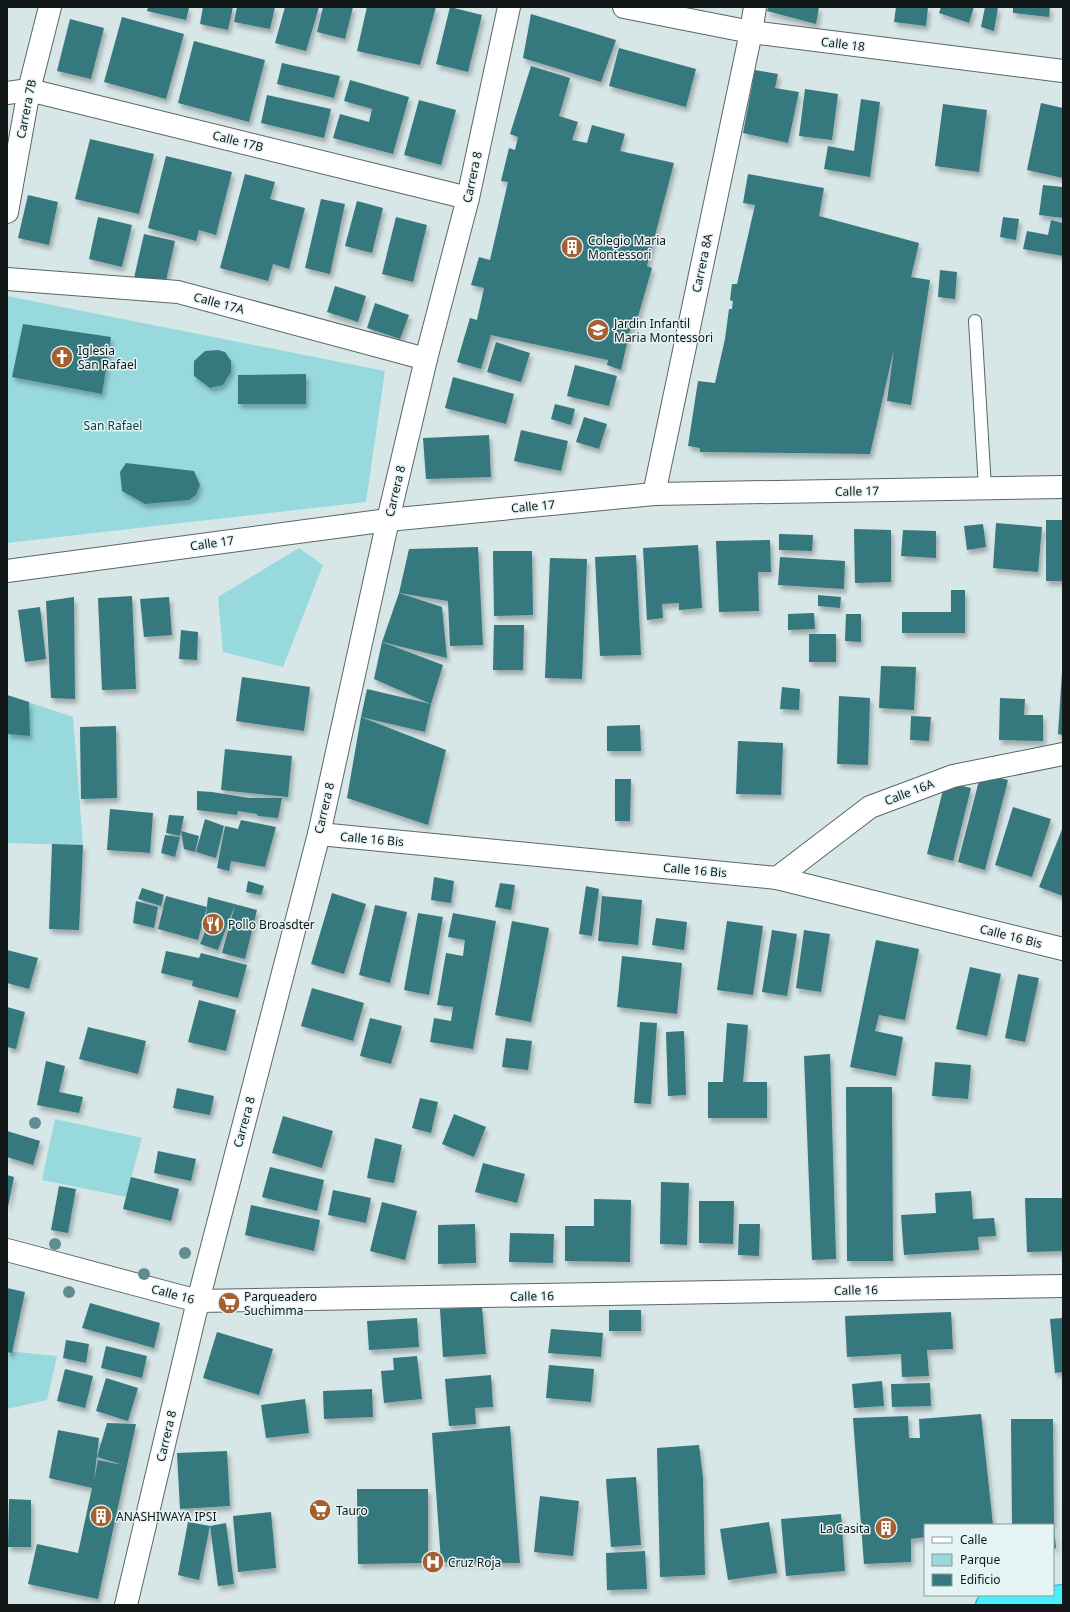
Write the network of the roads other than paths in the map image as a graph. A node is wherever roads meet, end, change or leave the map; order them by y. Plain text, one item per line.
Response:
1 (50, 7) edge
2 (509, 7) edge
3 (624, 7) edge
4 (755, 7) edge
5 (751, 32) junction
6 (1063, 71) edge
7 (29, 90) junction
8 (7, 93) edge
9 (468, 198) junction
10 (7, 212) edge
11 (7, 279) edge
12 (975, 321) dead end
13 (426, 359) junction
14 (1063, 487) edge
15 (985, 488) junction
16 (654, 494) junction
17 (388, 520) junction
18 (7, 571) edge
19 (1063, 754) edge
20 (319, 834) junction
21 (777, 878) junction
22 (1063, 949) edge
23 (7, 1250) edge
24 (1063, 1286) edge
25 (198, 1301) junction
26 (1063, 1596) edge
27 (126, 1605) edge
28 (987, 1605) edge

1 - 7 street, Carrera 7B
2 - 9 street, Carrera 8
3 - 5 street, Calle 18
4 - 5 street, Carrera 8A
5 - 6 street, Calle 18
5 - 16 street, Carrera 8A
7 - 8 street, Calle 17B
7 - 9 street, Calle 17B
7 - 10 street, Carrera 7B
9 - 13 street, Carrera 8
11 - 13 street, Calle 17A
12 - 15 lane
13 - 17 street, Carrera 8
14 - 15 street, Calle 17
15 - 16 street, Calle 17
16 - 17 street, Calle 17
17 - 18 street, Calle 17
17 - 20 street, Carrera 8
19 - 21 street, Calle 16A
20 - 21 street, Calle 16 Bis
20 - 25 street, Carrera 8
21 - 22 street, Calle 16 Bis
23 - 25 street, Calle 16
24 - 25 street, Calle 16
25 - 27 street, Carrera 8
26 - 28 highway

